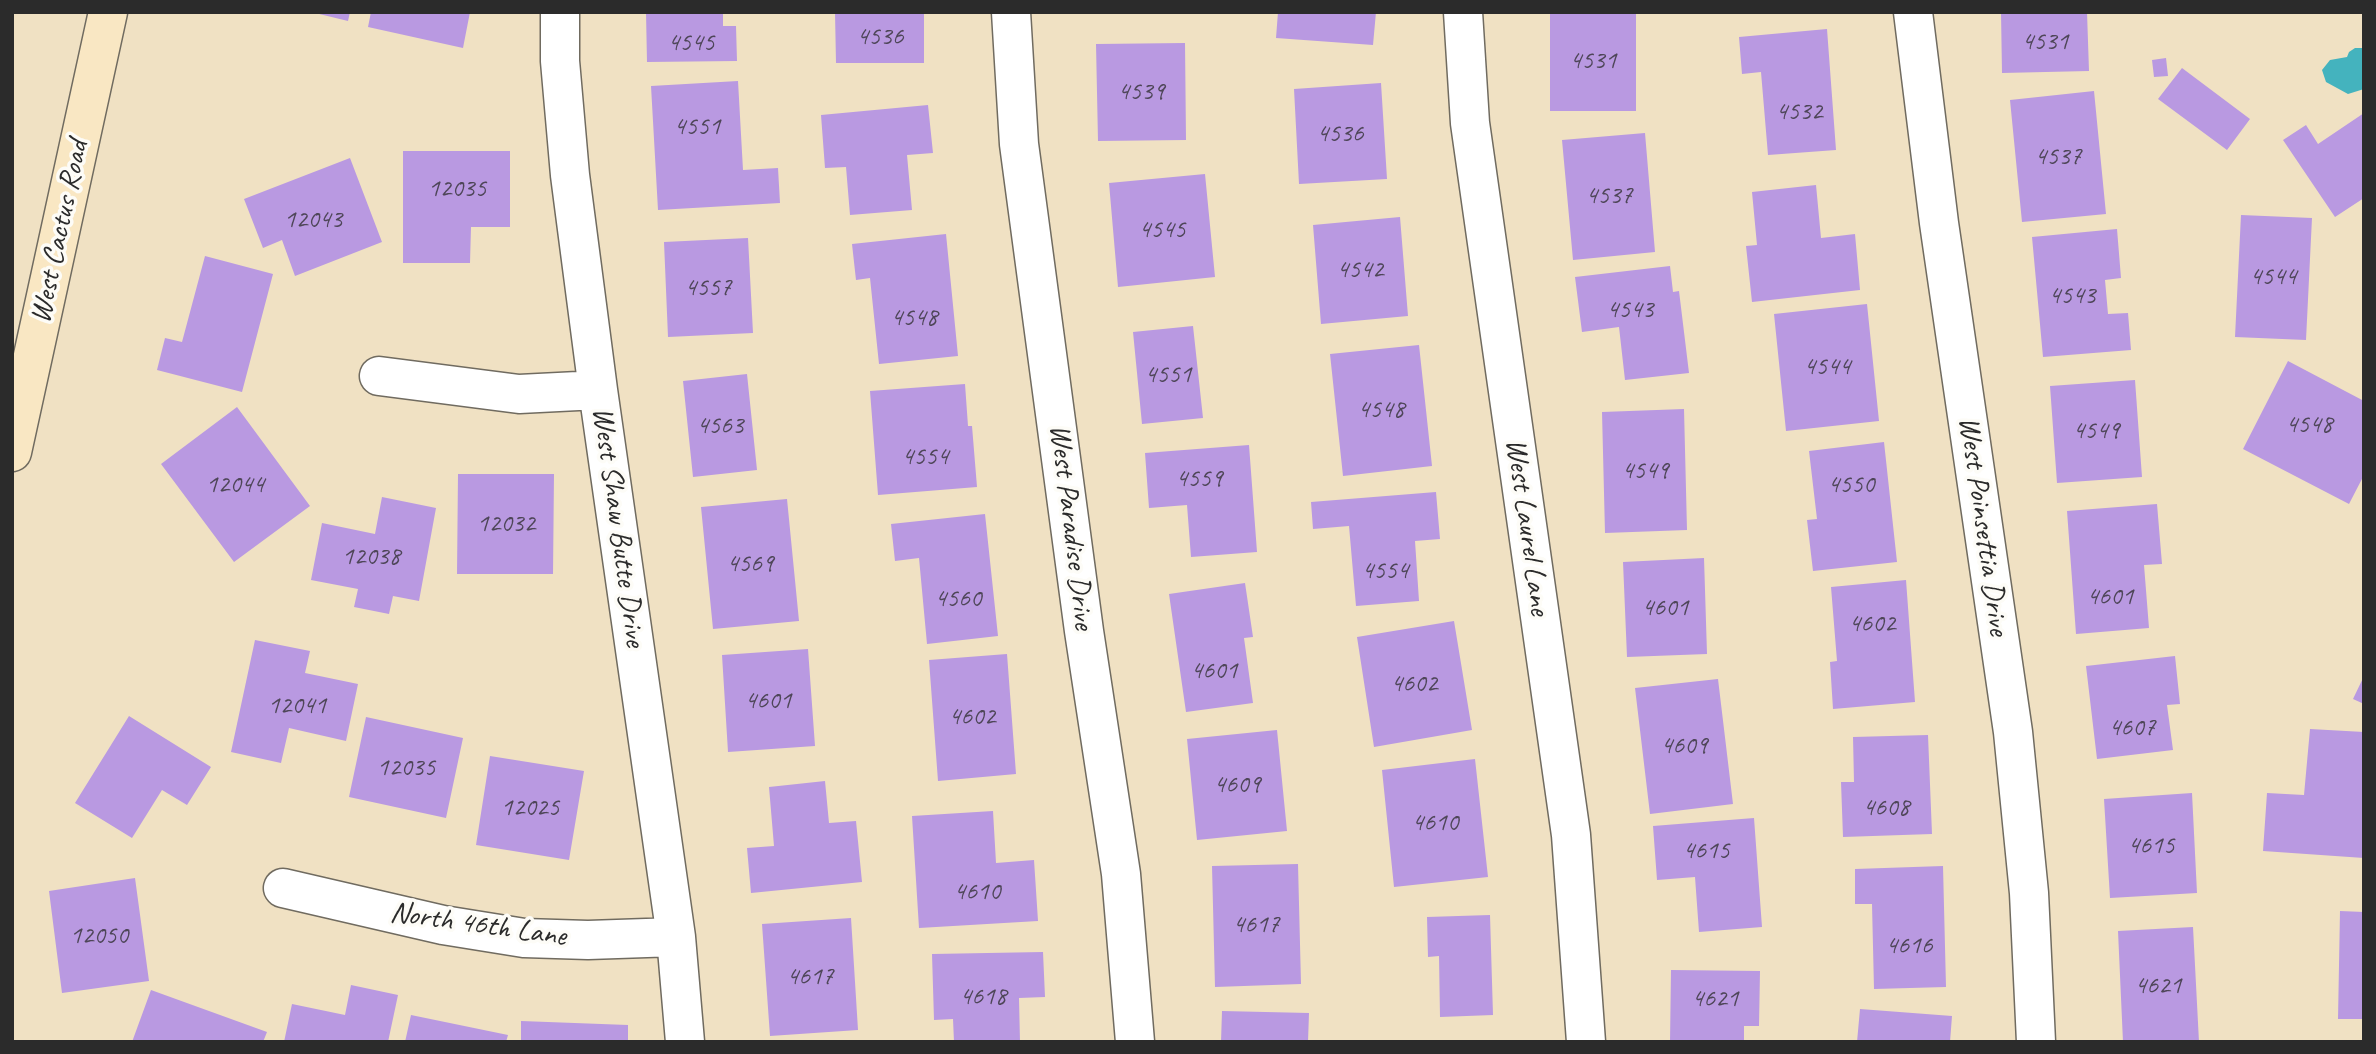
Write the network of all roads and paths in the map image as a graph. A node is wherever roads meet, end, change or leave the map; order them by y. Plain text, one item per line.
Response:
1 (108, 12) edge
2 (560, 12) edge
3 (1011, 12) edge
4 (1463, 12) edge
5 (1913, 12) edge
6 (379, 376) dead end
7 (598, 390) junction
8 (15, 427) edge
9 (283, 888) dead end
10 (676, 937) junction
11 (685, 1042) edge
12 (1135, 1042) edge
13 (1587, 1042) edge
14 (2036, 1042) edge

1 - 8 main road, West Cactus Road
2 - 7 street, West Shaw Butte Drive
3 - 12 street, West Paradise Drive
4 - 13 street, West Laurel Lane
5 - 14 street, West Poinsettia Drive
6 - 7 street
7 - 10 street, West Shaw Butte Drive
9 - 10 street, North 46th Lane
10 - 11 street, West Shaw Butte Drive

